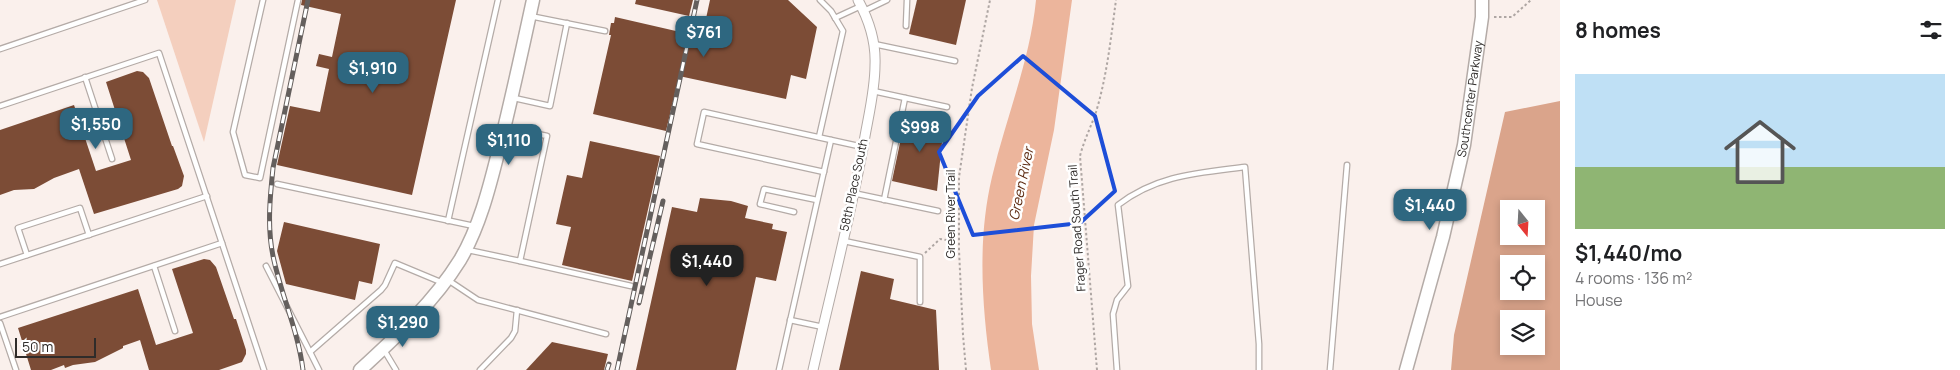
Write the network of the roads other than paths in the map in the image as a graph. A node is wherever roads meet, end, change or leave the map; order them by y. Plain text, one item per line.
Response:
1 (145, 0) edge
2 (263, 0) edge
3 (298, 0) edge
4 (498, 0) edge
5 (533, 0) edge
6 (820, 0) edge
7 (887, 0) edge
8 (907, 0) edge
9 (1482, 0) edge
10 (861, 6) edge
11 (530, 16) junction
12 (835, 18) junction
13 (567, 23) junction
14 (906, 26) dead end
15 (605, 31) dead end
16 (874, 44) junction
17 (0, 49) edge
18 (955, 61) dead end
19 (85, 77) junction
20 (873, 91) junction
21 (512, 98) junction
22 (905, 98) junction
23 (0, 106) edge
24 (947, 107) dead end
25 (505, 127) junction
26 (819, 137) junction
27 (831, 140) junction
28 (863, 147) junction
29 (112, 159) dead end
30 (1347, 165) dead end
31 (824, 172) junction
32 (277, 184) dead end
33 (853, 193) junction
34 (207, 196) junction
35 (817, 200) junction
36 (884, 200) junction
37 (938, 211) dead end
38 (794, 212) dead end
39 (448, 221) junction
40 (475, 227) junction
41 (89, 235) junction
42 (842, 240) junction
43 (222, 243) junction
44 (465, 249) junction
45 (27, 255) junction
46 (520, 261) junction
47 (0, 264) edge
48 (154, 266) junction
49 (266, 266) dead end
50 (446, 281) junction
51 (631, 286) dead end
52 (920, 302) dead end
53 (517, 310) junction
54 (0, 316) edge
55 (790, 320) junction
56 (0, 323) edge
57 (823, 328) junction
58 (175, 331) dead end
59 (606, 334) dead end
60 (384, 349) junction
61 (310, 352) junction
62 (16, 370) edge
63 (264, 370) edge
64 (319, 370) edge
65 (360, 370) edge
66 (396, 370) edge
67 (480, 370) edge
68 (779, 370) edge
69 (813, 370) edge
70 (1117, 370) edge
71 (1259, 370) edge
72 (1330, 370) edge
73 (1406, 370) edge

1 - 17 lane
2 - 3 lane
4 - 39 lane
5 - 11 main road
6 - 12 lane
7 - 10 lane
8 - 14 lane
9 - 73 main road, Southcenter Parkway
10 - 12 lane
10 - 16 street, 58th Place South
11 - 13 lane
11 - 21 main road
12 - 26 lane
13 - 15 lane
13 - 21 lane
16 - 18 lane
16 - 20 street, 58th Place South
19 - 23 lane
19 - 29 lane
19 - 34 lane
20 - 22 lane
20 - 28 street, 58th Place South
21 - 25 main road
22 - 24 lane
22 - 36 lane
25 - 40 main road
25 - 46 lane
26 - 27 lane
26 - 31 lane
27 - 28 lane
27 - 31 lane
28 - 33 street, 58th Place South
30 - 72 lane
31 - 35 lane
32 - 39 lane
33 - 36 lane
33 - 42 street, 58th Place South
34 - 41 lane
34 - 43 lane
35 - 38 lane
35 - 55 lane
36 - 37 lane
39 - 40 lane
40 - 44 main road
41 - 45 lane
41 - 45 lane
42 - 52 lane
42 - 57 street, 58th Place South
43 - 48 lane
43 - 63 lane
44 - 46 lane
44 - 50 main road
45 - 47 lane
46 - 51 lane
48 - 54 lane
48 - 58 lane
49 - 61 lane
50 - 53 lane
50 - 60 main road
50 - 61 lane
53 - 59 lane
53 - 67 lane
55 - 57 lane
55 - 68 lane
56 - 62 lane
57 - 69 street, 58th Place South
60 - 65 main road
60 - 66 lane
61 - 64 lane
70 - 71 lane

